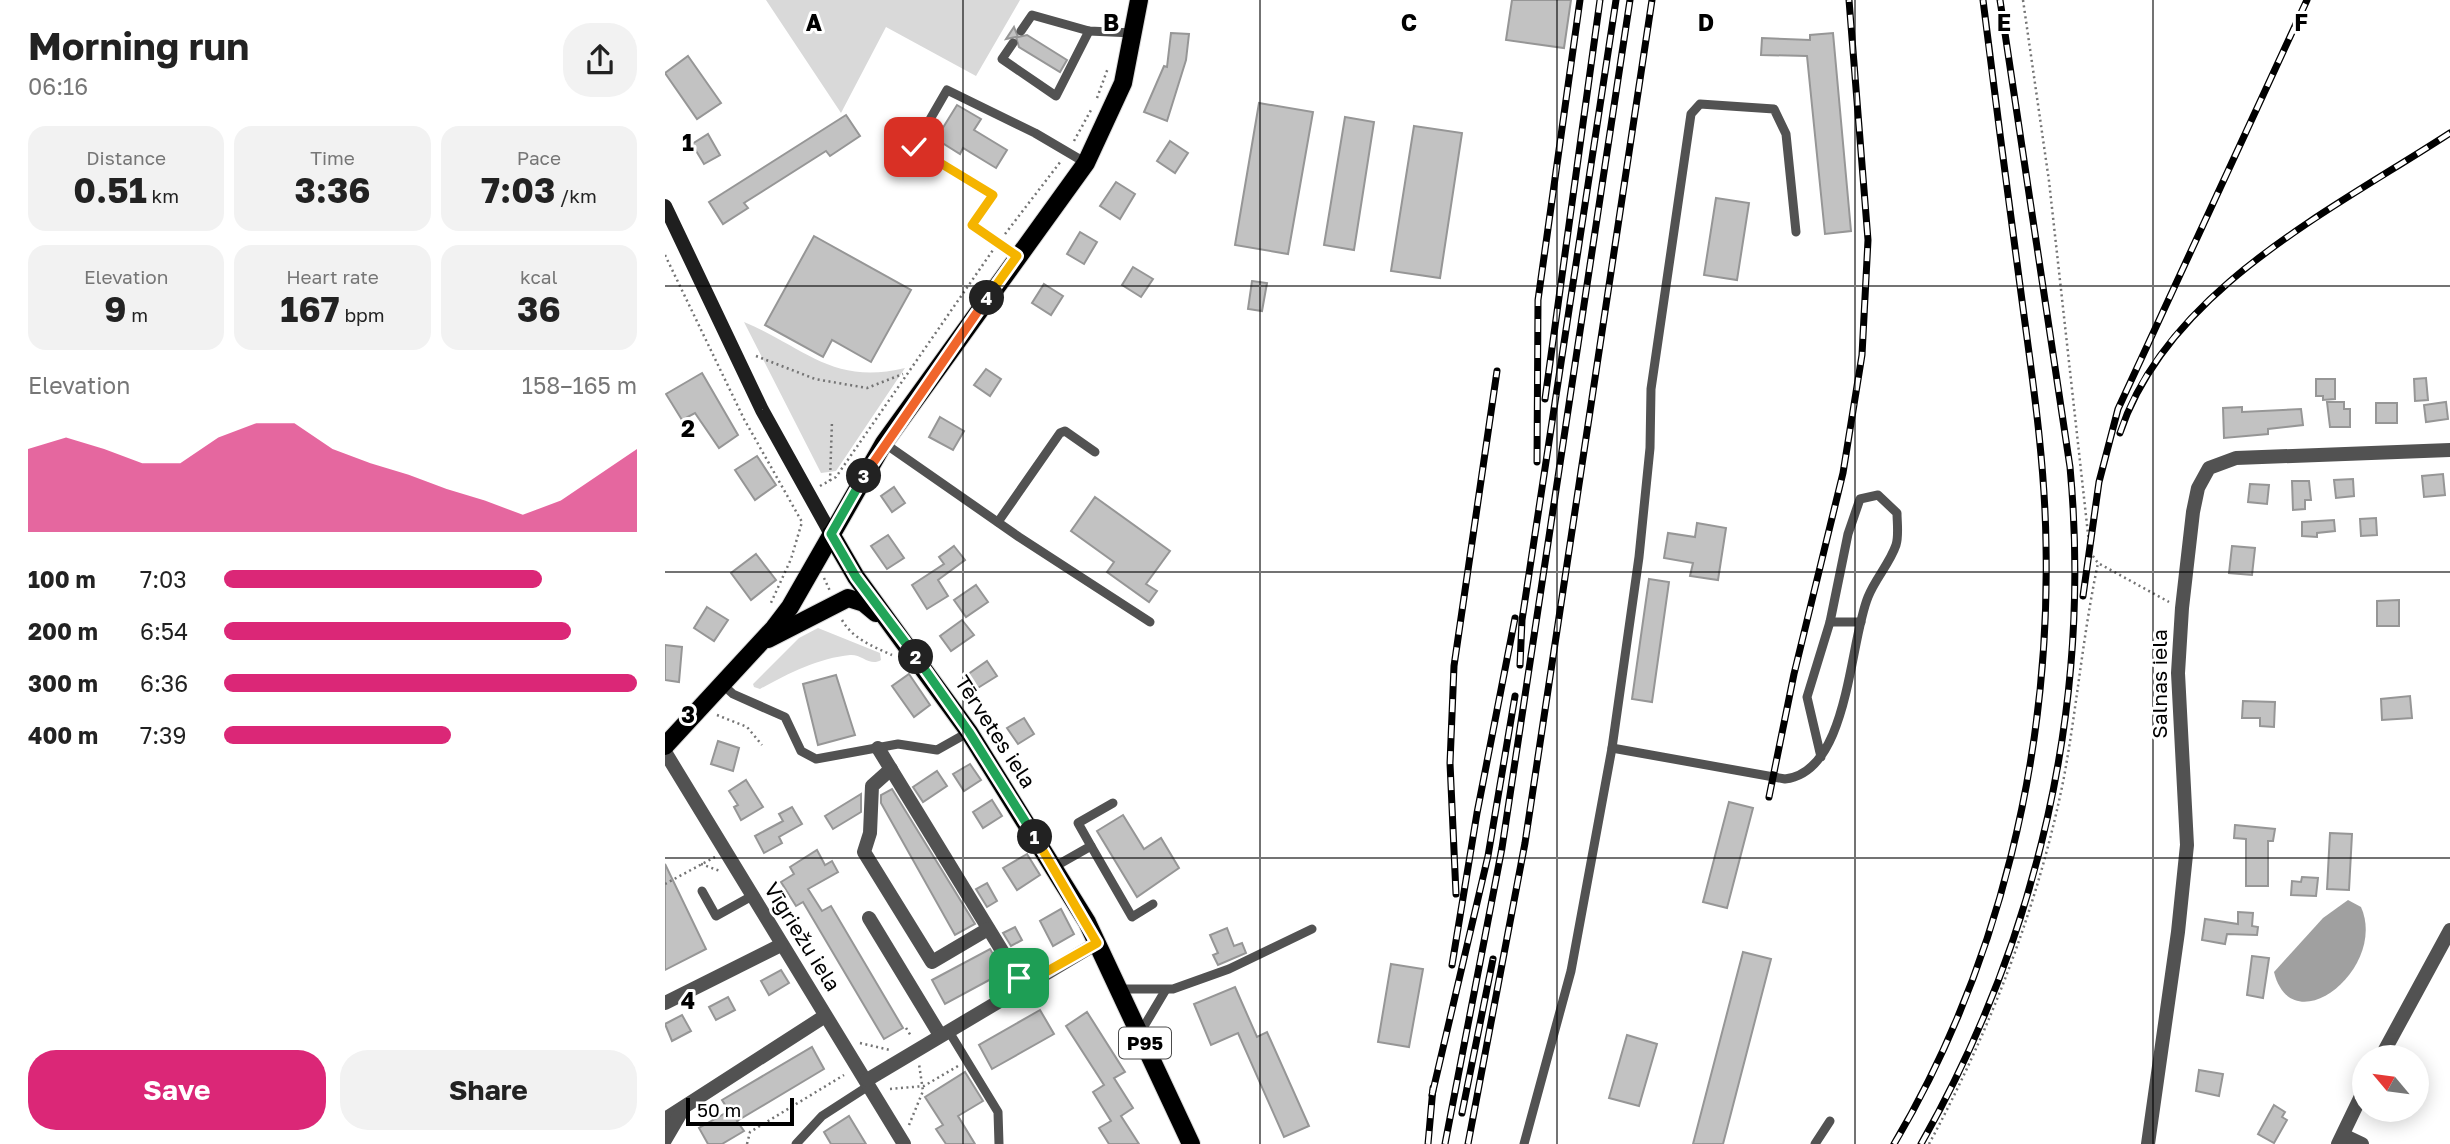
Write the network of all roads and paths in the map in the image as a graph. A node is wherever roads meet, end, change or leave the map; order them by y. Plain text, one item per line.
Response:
1 (1139, 0) edge
2 (2023, 0) edge
3 (1089, 31) junction
4 (1021, 32) dead end
5 (1135, 33) junction
6 (1013, 43) dead end
7 (1086, 163) junction
8 (666, 209) edge
9 (1796, 232) dead end
10 (665, 255) edge
11 (1017, 256) junction
12 (756, 356) dead end
13 (906, 372) dead end
14 (832, 421) dead end
15 (884, 443) junction
16 (2450, 450) edge
17 (1095, 452) dead end
18 (830, 482) dead end
19 (998, 522) junction
20 (831, 534) junction
21 (2098, 563) junction
22 (823, 576) dead end
23 (834, 597) dead end
24 (768, 607) dead end
25 (2182, 608) junction
26 (888, 620) junction
27 (1150, 622) dead end
28 (1830, 622) junction
29 (1861, 622) junction
30 (762, 642) junction
31 (722, 684) junction
32 (714, 713) dead end
33 (969, 732) junction
34 (762, 745) dead end
35 (665, 746) edge
36 (878, 748) junction
37 (1612, 748) junction
38 (665, 752) edge
39 (1821, 757) junction
40 (891, 769) junction
41 (1113, 803) dead end
42 (1091, 846) junction
43 (715, 857) dead end
44 (701, 864) junction
45 (1054, 867) junction
46 (724, 872) dead end
47 (665, 884) edge
48 (702, 891) dead end
49 (752, 896) junction
50 (1153, 904) dead end
51 (869, 918) dead end
52 (988, 929) junction
53 (1313, 929) dead end
54 (2447, 940) edge
55 (1097, 943) junction
56 (781, 945) junction
57 (1023, 985) junction
58 (1121, 989) junction
59 (1165, 991) junction
60 (665, 1003) edge
61 (825, 1016) junction
62 (944, 1032) junction
63 (1140, 1033) junction
64 (852, 1042) dead end
65 (2388, 1045) edge
66 (913, 1057) junction
67 (967, 1061) junction
68 (859, 1067) junction
69 (869, 1082) junction
70 (923, 1086) junction
71 (890, 1089) dead end
72 (685, 1107) junction
73 (2352, 1116) edge
74 (665, 1119) edge
75 (1830, 1121) dead end
76 (909, 1125) dead end
77 (2341, 1139) edge
78 (665, 1140) edge
79 (747, 1144) edge
80 (796, 1144) edge
81 (904, 1144) edge
82 (999, 1144) edge
83 (1191, 1144) edge
84 (1524, 1144) edge
85 (1815, 1144) edge
86 (1929, 1144) edge
87 (2148, 1144) edge
88 (2362, 1144) edge

1 - 5 main road
2 - 21 path
3 - 4 lane
3 - 5 lane
3 - 6 lane
5 - 7 main road
7 - 11 main road
7 - 11 lane
8 - 20 main road, Tērvetes iela
9 - 37 lane
10 - 24 path
11 - 15 main road
12 - 13 path
14 - 18 path
15 - 19 lane
15 - 20 main road
16 - 25 street, Salnas iela
17 - 19 lane
19 - 27 lane
20 - 26 main road, Tērvetes iela / P95
20 - 30 main road
21 - 25 path
21 - 86 path
22 - 23 path
25 - 87 street, Salnas iela
26 - 30 main road
26 - 33 main road, Tērvetes iela / P95
28 - 29 lane
28 - 29 lane
28 - 39 lane
29 - 39 lane
30 - 31 main road
31 - 35 main road
31 - 36 lane
32 - 34 path
33 - 36 lane
33 - 45 main road, Tērvetes iela / P95
36 - 40 street
37 - 39 lane
37 - 84 lane
38 - 49 street, Vīgriežu iela
40 - 52 street
40 - 52 street
41 - 42 lane
42 - 45 lane
42 - 50 lane
43 - 44 path
44 - 46 path
44 - 47 path
45 - 55 main road, Tērvetes iela / P95
48 - 49 lane
49 - 56 street, Vīgriežu iela
51 - 62 street
52 - 57 street
53 - 59 lane
54 - 65 street
55 - 57 street
55 - 58 main road, Tērvetes iela / P95
56 - 60 street
56 - 61 street, Vīgriežu iela
57 - 62 street
58 - 59 lane
58 - 63 main road, Tērvetes iela / P95
59 - 63 lane
61 - 68 street, Vīgriežu iela
61 - 72 street
62 - 66 street
62 - 67 lane
63 - 83 main road, Tērvetes iela / P95
64 - 66 path
66 - 69 street
66 - 70 path
67 - 70 path
67 - 82 lane
68 - 69 street, Vīgriežu iela
68 - 79 path
69 - 80 lane
69 - 81 street, Vīgriežu iela
70 - 71 path
70 - 76 path
72 - 74 street
72 - 78 street
73 - 77 street
75 - 85 lane
77 - 88 street

